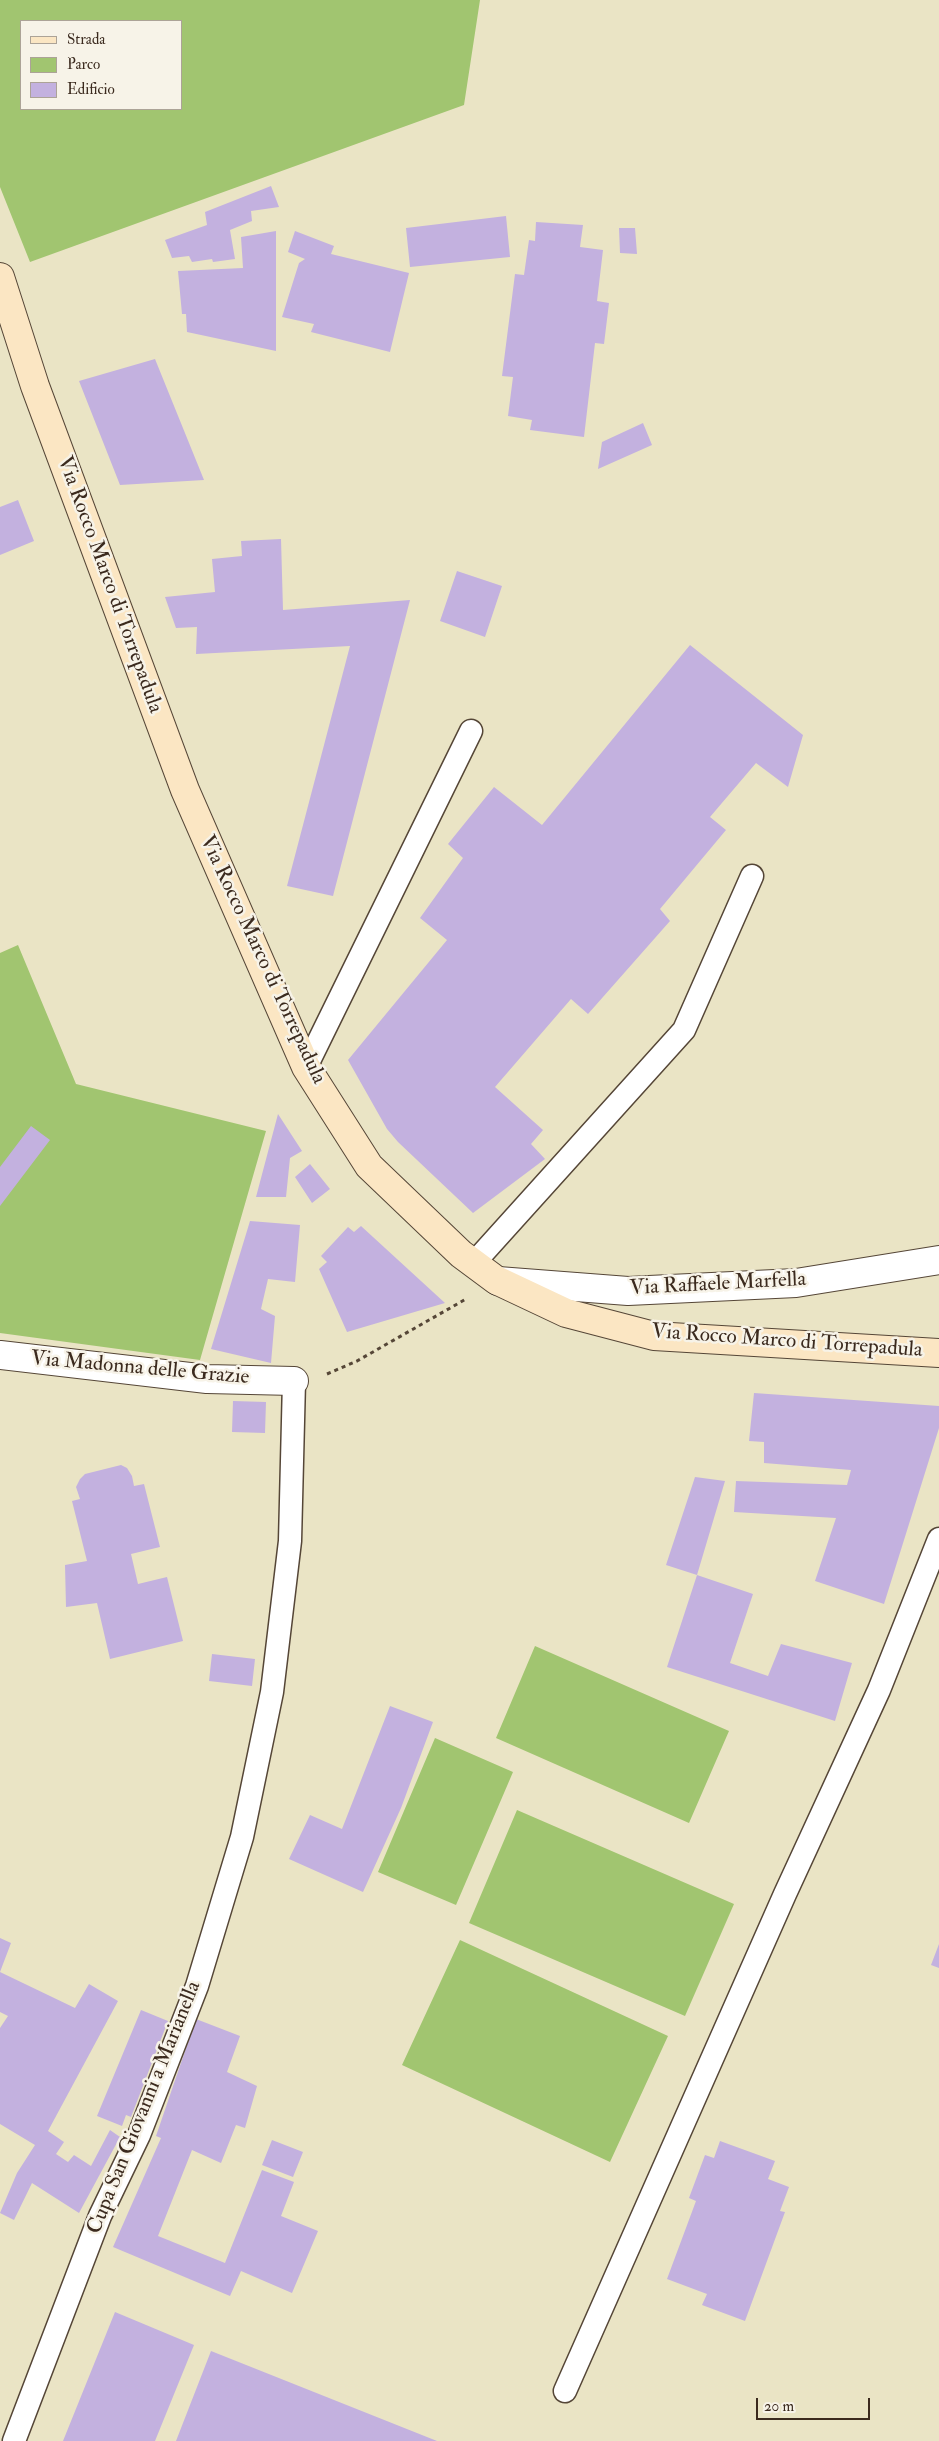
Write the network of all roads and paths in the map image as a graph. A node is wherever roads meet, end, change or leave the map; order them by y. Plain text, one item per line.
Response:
1 (0, 277) edge
2 (0, 343) edge
3 (35, 386) junction
4 (471, 732) dead end
5 (752, 876) dead end
6 (306, 1067) junction
7 (939, 1260) edge
8 (473, 1264) junction
9 (496, 1280) junction
10 (939, 1353) edge
11 (0, 1355) edge
12 (294, 1381) junction
13 (939, 1539) edge
14 (565, 2392) dead end
15 (14, 2441) edge

1 - 3 main road, Via Rocco Marco di Torrepadula
2 - 3 main road
3 - 6 main road, Via Rocco Marco di Torrepadula
4 - 6 lane
5 - 8 lane
6 - 8 main road, Via Rocco Marco di Torrepadula
7 - 9 street, Via Raffaele Marfella
8 - 9 main road, Via Rocco Marco di Torrepadula
9 - 10 main road, Via Rocco Marco di Torrepadula
9 - 12 path
11 - 12 street, Via Madonna delle Grazie
12 - 15 lane, Cupa San Giovanni a Marianella
13 - 14 lane

